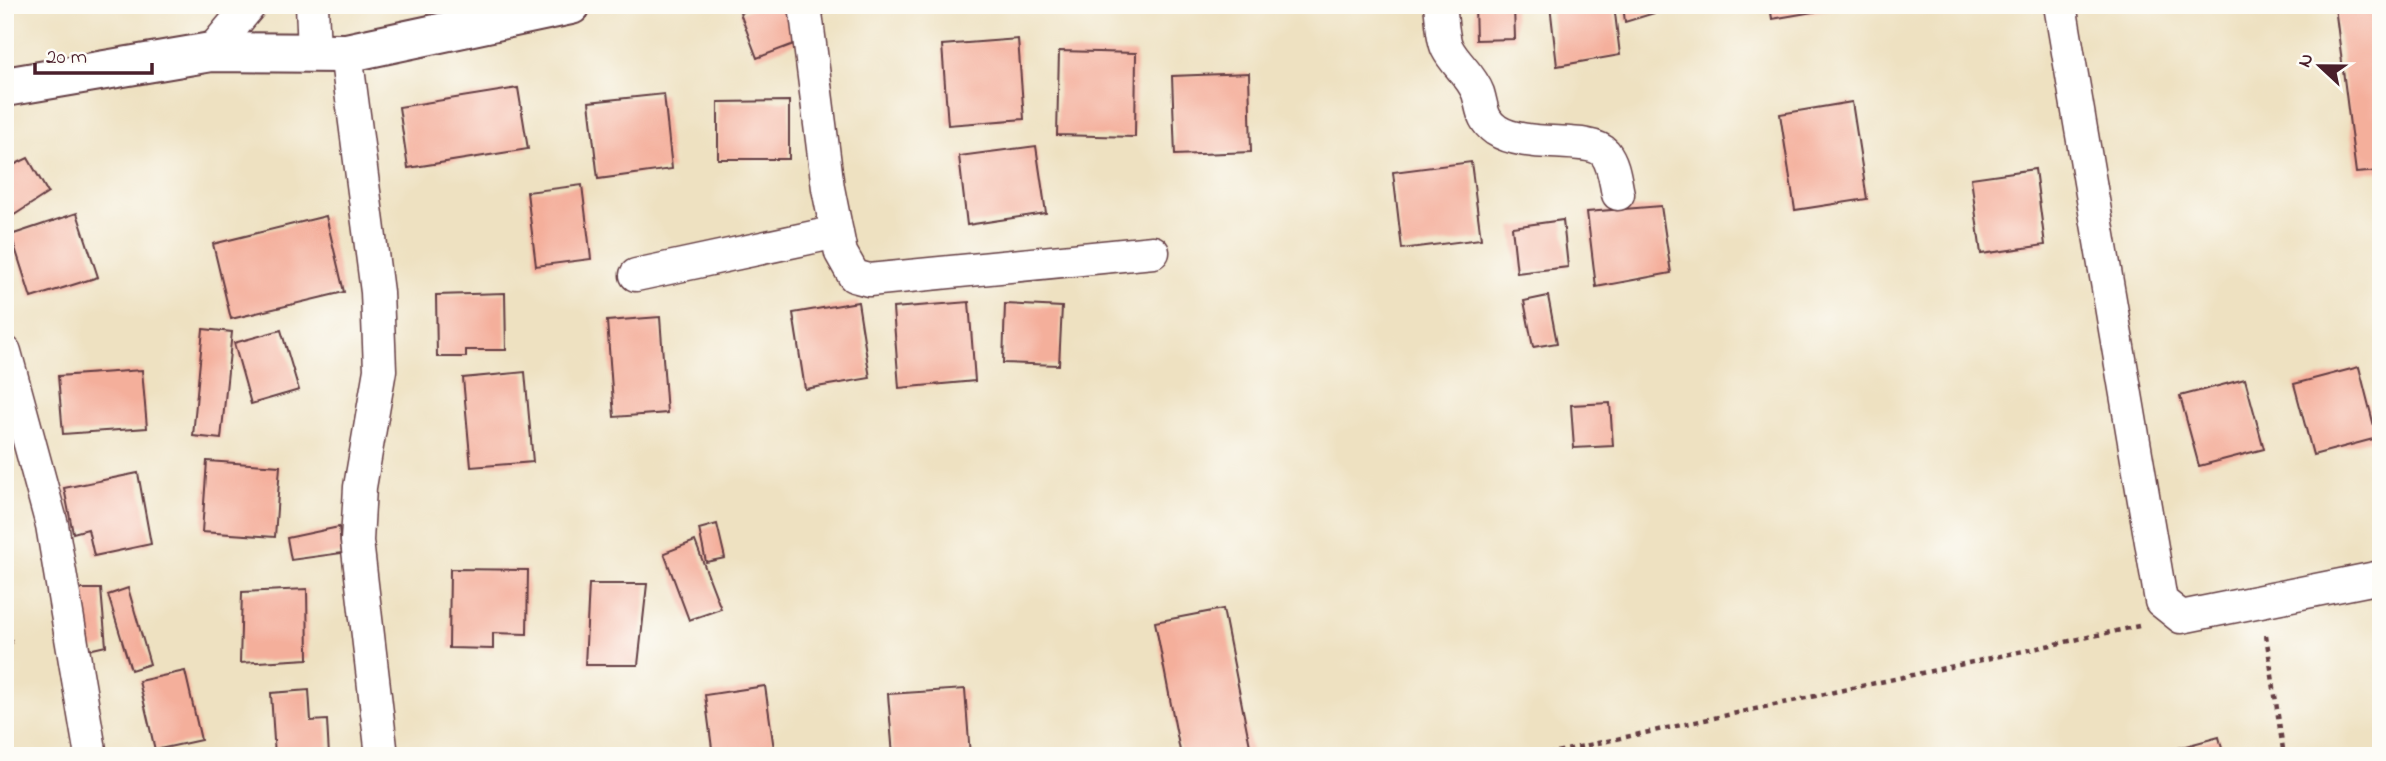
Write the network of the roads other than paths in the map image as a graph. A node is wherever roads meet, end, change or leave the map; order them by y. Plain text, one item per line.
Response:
1 (250, 5) edge
2 (312, 5) edge
3 (571, 5) edge
4 (805, 5) edge
5 (1440, 5) edge
6 (2060, 5) edge
7 (211, 52) junction
8 (330, 52) junction
9 (5, 87) edge
10 (1618, 194) dead end
11 (837, 232) junction
12 (1153, 252) dead end
13 (636, 275) dead end
14 (5, 352) edge
15 (2381, 578) edge
16 (91, 756) edge
17 (382, 756) edge

1 - 7 street
2 - 8 street
3 - 8 street
4 - 11 street
5 - 10 street
6 - 15 street
7 - 8 street
7 - 9 street
8 - 17 street
11 - 12 street
11 - 13 street
14 - 16 street

